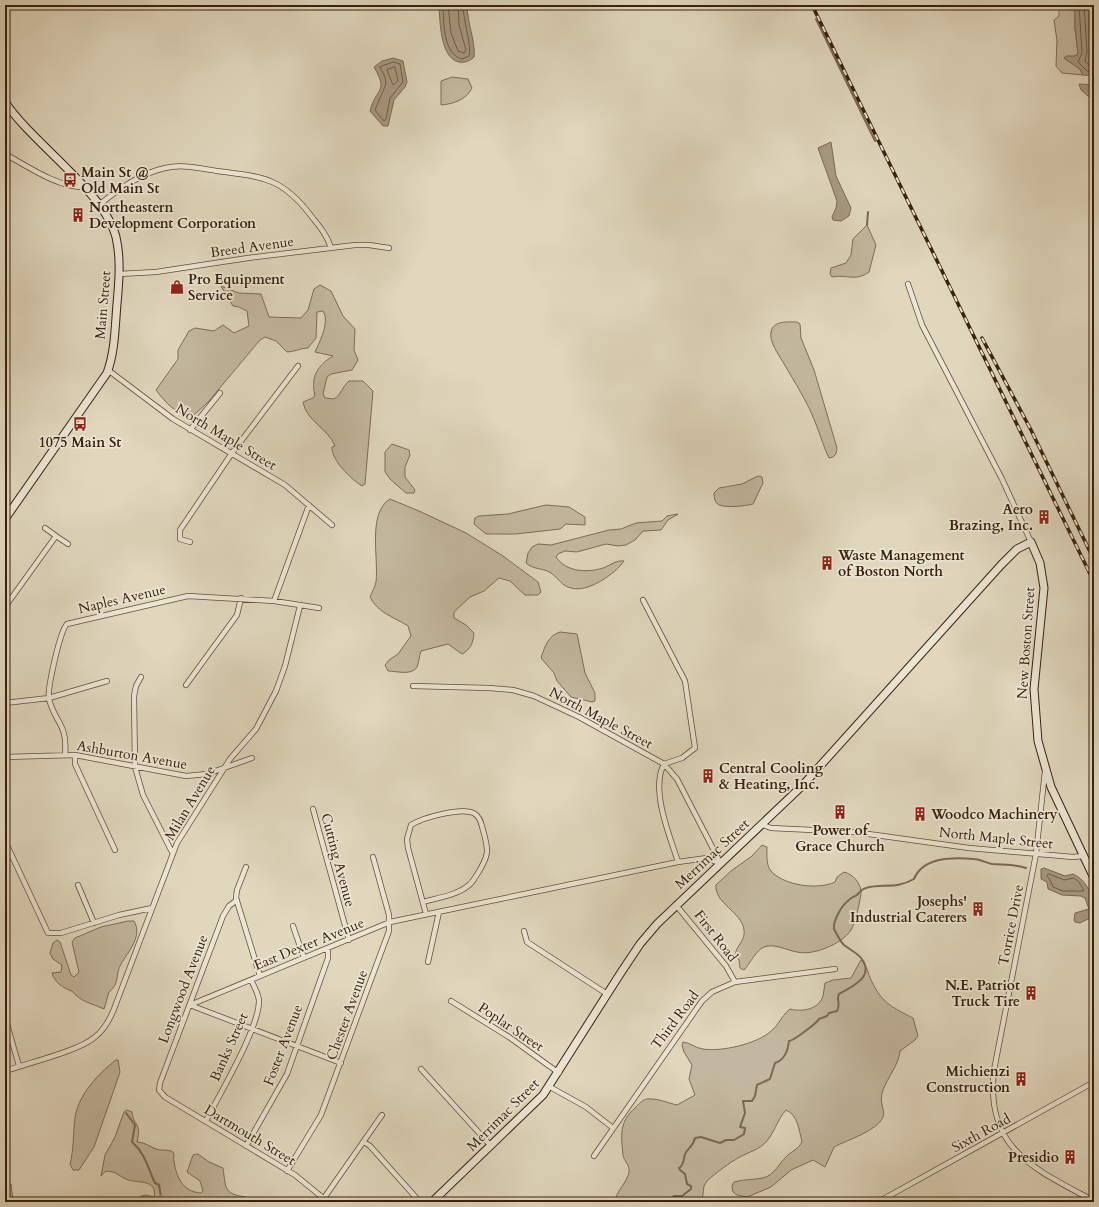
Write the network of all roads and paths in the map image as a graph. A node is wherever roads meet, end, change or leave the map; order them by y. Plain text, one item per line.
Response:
1 (5, 102) edge
2 (5, 154) edge
3 (84, 187) junction
4 (98, 205) junction
5 (331, 248) junction
6 (389, 248) dead end
7 (119, 274) junction
8 (908, 284) dead end
9 (298, 366) dead end
10 (108, 370) junction
11 (220, 393) dead end
12 (190, 430) junction
13 (232, 453) junction
14 (309, 505) junction
15 (5, 519) edge
16 (332, 525) dead end
17 (45, 528) dead end
18 (56, 536) junction
19 (190, 542) dead end
20 (1031, 542) junction
21 (68, 544) dead end
22 (241, 598) junction
23 (643, 600) dead end
24 (274, 601) junction
25 (300, 606) junction
26 (5, 607) edge
27 (319, 608) dead end
28 (142, 676) dead end
29 (106, 681) dead end
30 (186, 685) dead end
31 (413, 686) dead end
32 (49, 698) junction
33 (5, 703) edge
34 (65, 755) junction
35 (75, 755) junction
36 (5, 757) edge
37 (252, 758) dead end
38 (664, 764) junction
39 (135, 767) junction
40 (224, 769) junction
41 (1045, 771) junction
42 (313, 809) dead end
43 (763, 825) junction
44 (5, 841) edge
45 (115, 850) dead end
46 (173, 854) junction
47 (1036, 854) junction
48 (1083, 856) junction
49 (373, 857) dead end
50 (678, 862) junction
51 (721, 864) junction
52 (246, 867) dead end
53 (1094, 878) edge
54 (78, 885) dead end
55 (237, 900) junction
56 (423, 902) junction
57 (676, 905) junction
58 (152, 908) junction
59 (439, 912) junction
60 (426, 914) junction
61 (390, 922) junction
62 (94, 923) junction
63 (293, 926) dead end
64 (524, 931) dead end
65 (349, 940) junction
66 (328, 948) junction
67 (304, 958) junction
68 (428, 962) dead end
69 (835, 969) dead end
70 (260, 976) junction
71 (251, 980) junction
72 (735, 982) junction
73 (607, 994) junction
74 (451, 1001) dead end
75 (190, 1005) junction
76 (5, 1017) edge
77 (251, 1028) junction
78 (297, 1046) junction
79 (342, 1063) junction
80 (19, 1066) junction
81 (421, 1069) dead end
82 (5, 1071) edge
83 (559, 1073) junction
84 (1094, 1082) edge
85 (550, 1087) junction
86 (159, 1090) joint
87 (382, 1115) dead end
88 (206, 1121) junction
89 (613, 1128) junction
90 (1002, 1133) junction
91 (364, 1142) junction
92 (246, 1146) junction
93 (491, 1146) junction
94 (594, 1156) dead end
95 (287, 1171) junction
96 (324, 1198) junction
97 (1094, 1201) edge
98 (328, 1202) edge
99 (420, 1202) edge
100 (432, 1202) edge
101 (878, 1202) edge

1 - 3 main road, Main Street
2 - 3 street
3 - 4 main road, Main Street
4 - 5 street
4 - 7 main road, Main Street
5 - 6 street, Breed Avenue
5 - 7 street, Breed Avenue
7 - 10 main road, Main Street
8 - 20 street, New Boston Street
9 - 13 street
10 - 12 street, North Maple Street
10 - 15 main road, Main Street
11 - 12 street
12 - 13 street, North Maple Street
13 - 14 street, North Maple Street
13 - 19 street
14 - 16 street, North Maple Street
14 - 24 street
17 - 18 street
18 - 21 street
18 - 26 street
20 - 41 main road, New Boston Street
20 - 43 main road, Merrimac Street
22 - 24 street, Naples Avenue
22 - 30 street
22 - 32 street, Naples Avenue
23 - 38 street
24 - 25 street, Naples Avenue
25 - 27 street, Naples Avenue
25 - 40 street, Milan Avenue
28 - 39 street
29 - 32 street
31 - 38 street, North Maple Street
32 - 33 street
32 - 34 street
34 - 35 street, Ashburton Avenue
34 - 36 street, Ashburton Avenue
35 - 39 street, Ashburton Avenue
35 - 45 street
37 - 40 street, Ashburton Avenue
38 - 50 street
38 - 51 street, North Maple Street
39 - 40 street, Ashburton Avenue
39 - 46 street
40 - 46 street, Milan Avenue
41 - 47 street, Torrice Drive
41 - 48 main road, New Boston Street
42 - 65 street, Cutting Avenue
43 - 47 street, North Maple Street
43 - 51 main road, Merrimac Street
44 - 62 street
46 - 58 street, Milan Avenue
47 - 48 street, North Maple Street
47 - 90 street, Torrice Drive
48 - 53 main road, New Boston Street
49 - 61 street, Chester Avenue
50 - 51 street
50 - 59 street, East Dexter Avenue
51 - 57 main road, Merrimac Street
52 - 55 street
54 - 62 street
55 - 70 street
55 - 75 street, Longwood Avenue
56 - 56 street
56 - 60 street
57 - 72 street, First Road
57 - 73 main road, Merrimac Street
58 - 62 street
58 - 80 street, Milan Avenue
59 - 60 street, East Dexter Avenue
59 - 68 street
60 - 61 street, East Dexter Avenue
61 - 65 street, East Dexter Avenue
61 - 79 street, Chester Avenue
63 - 67 street
64 - 73 street
65 - 66 street, East Dexter Avenue
66 - 67 street, East Dexter Avenue
66 - 78 street, Foster Avenue
67 - 70 street, East Dexter Avenue
69 - 72 street, Third Road
70 - 71 street, East Dexter Avenue
71 - 75 street, East Dexter Avenue
71 - 77 street, Banks Street
72 - 89 street, Third Road
73 - 83 main road, Merrimac Street
74 - 83 street, Poplar Street
75 - 77 street
75 - 86 street, Longwood Avenue
76 - 80 street
77 - 78 street
77 - 88 street, Banks Street
78 - 79 street
78 - 92 street, Foster Avenue
79 - 95 street, Chester Avenue
80 - 82 street, Milan Avenue
81 - 93 street
83 - 85 main road, Merrimac Street
84 - 90 street, Sixth Road
85 - 89 street
85 - 93 main road, Merrimac Street
86 - 88 street, Dartmouth Street
87 - 91 street
88 - 92 street, Dartmouth Street
89 - 94 street, Third Road
90 - 97 street, Torrice Drive
90 - 101 street, Sixth Road
91 - 96 street
91 - 99 street
92 - 95 street, Dartmouth Street
93 - 100 main road, Merrimac Street
95 - 96 street, Dartmouth Street
96 - 98 street, Dartmouth Street

